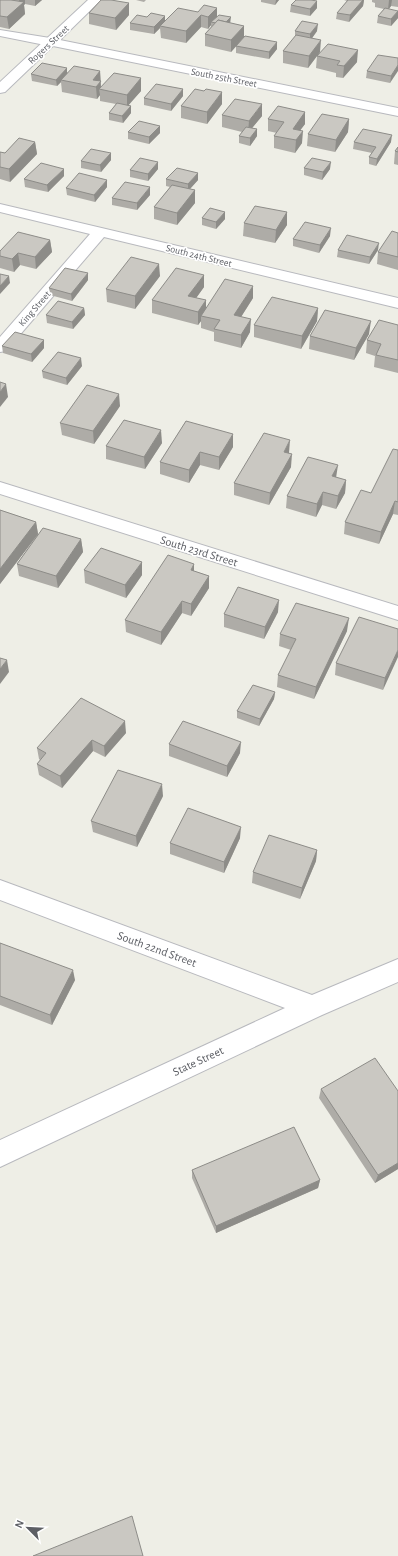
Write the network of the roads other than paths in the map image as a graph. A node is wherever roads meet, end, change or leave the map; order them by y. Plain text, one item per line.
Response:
1 (96, 0) edge
2 (0, 33) edge
3 (50, 42) junction
4 (0, 89) edge
5 (398, 112) edge
6 (0, 208) edge
7 (100, 232) junction
8 (398, 303) edge
9 (0, 347) edge
10 (0, 488) edge
11 (398, 613) edge
12 (0, 890) edge
13 (398, 970) edge
14 (313, 1007) junction
15 (0, 1154) edge

1 - 3 street, Rogers Street
2 - 3 lane
3 - 4 street, Rogers Street
3 - 5 street, South 25th Street
6 - 7 street, South 24th Street
7 - 8 street, South 24th Street
7 - 9 street, King Street
10 - 11 street, South 23rd Street
12 - 14 street, South 22nd Street
13 - 14 street, State Street
14 - 15 street, State Street

